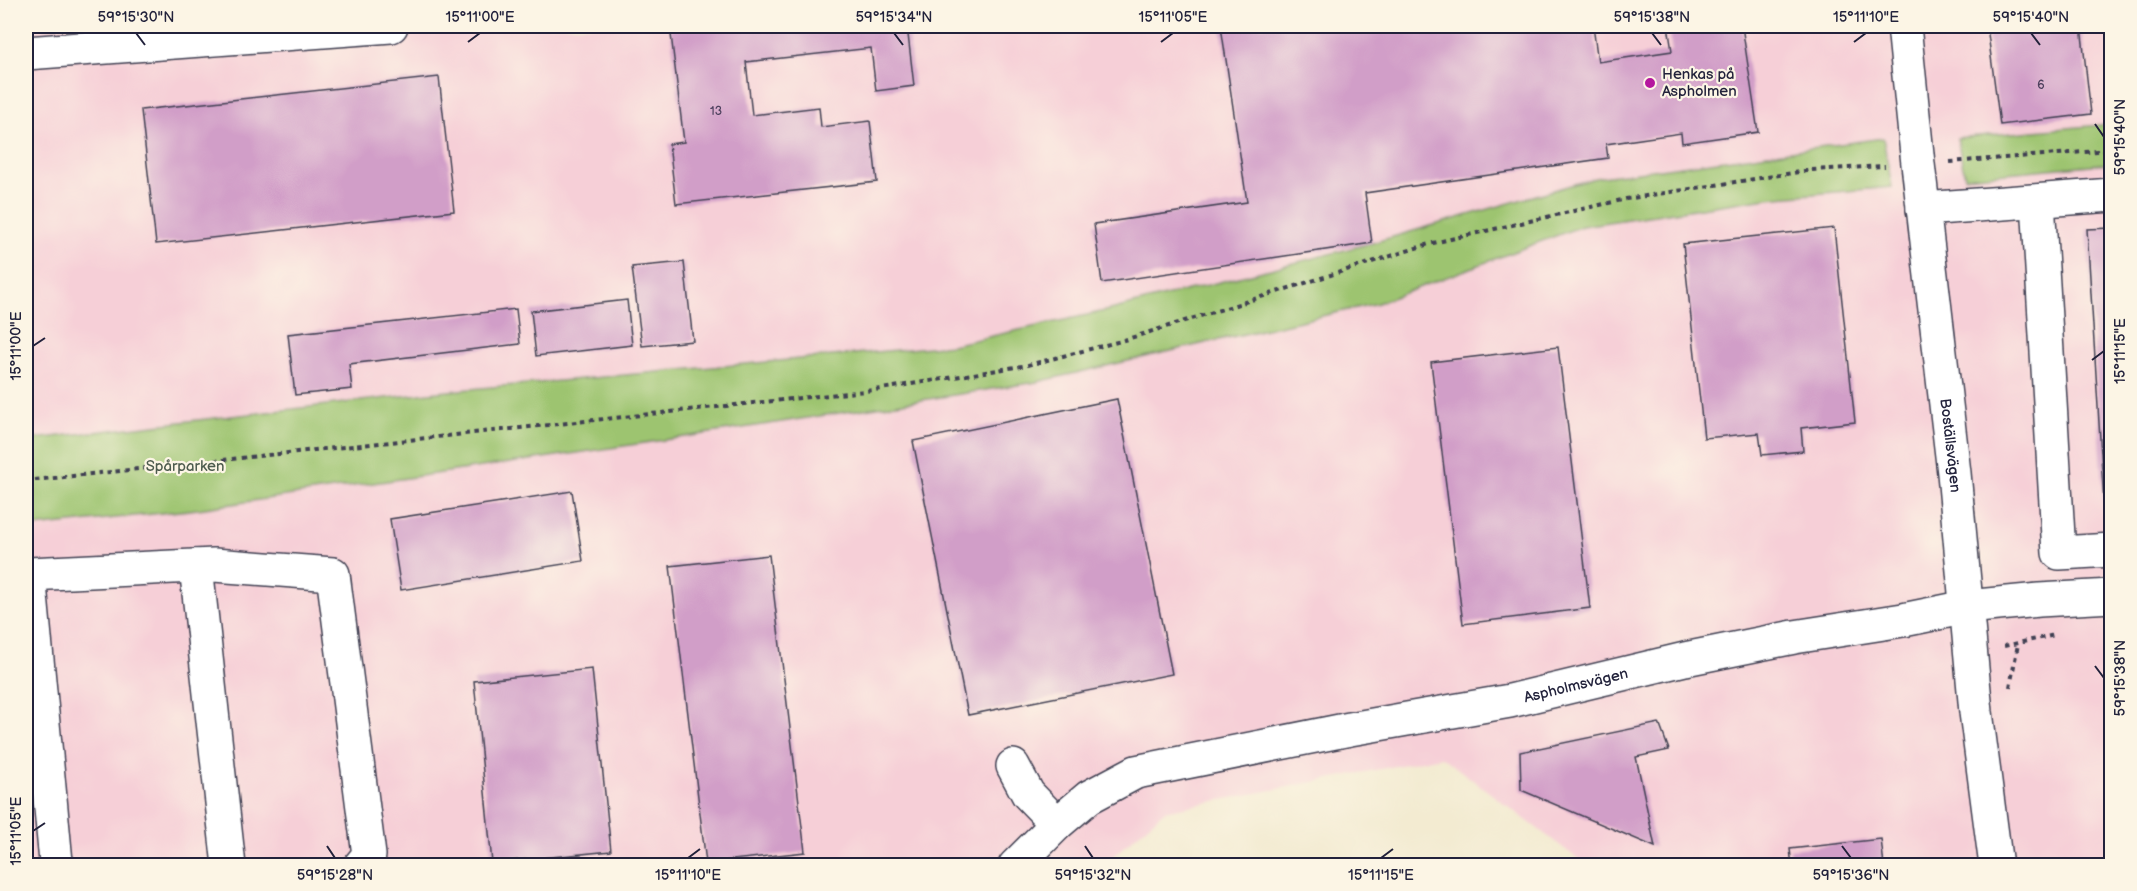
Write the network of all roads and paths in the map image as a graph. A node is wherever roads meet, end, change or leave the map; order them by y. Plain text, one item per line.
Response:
1 (391, 26) edge
2 (1904, 26) edge
3 (26, 54) edge
4 (2112, 150) edge
5 (1918, 164) junction
6 (2112, 195) edge
7 (2038, 201) junction
8 (1923, 208) junction
9 (26, 481) edge
10 (2112, 550) edge
11 (196, 566) junction
12 (2112, 596) edge
13 (1967, 607) junction
14 (2057, 635) dead end
15 (2002, 647) dead end
16 (1013, 766) dead end
17 (1057, 824) junction
18 (58, 866) edge
19 (229, 866) edge
20 (360, 866) edge
21 (1015, 866) edge
22 (1996, 866) edge

1 - 3 street
2 - 5 street, Boställsvägen
4 - 5 path
5 - 8 street, Boställsvägen
5 - 9 path
6 - 7 street
7 - 8 street
7 - 10 street
8 - 13 street, Boställsvägen
11 - 18 street
11 - 19 street
11 - 20 street
12 - 13 street, Aspholmsvägen
13 - 17 street, Aspholmsvägen
13 - 22 street, Boställsvägen
14 - 15 path
16 - 17 street
17 - 21 street, Aspholmsvägen

